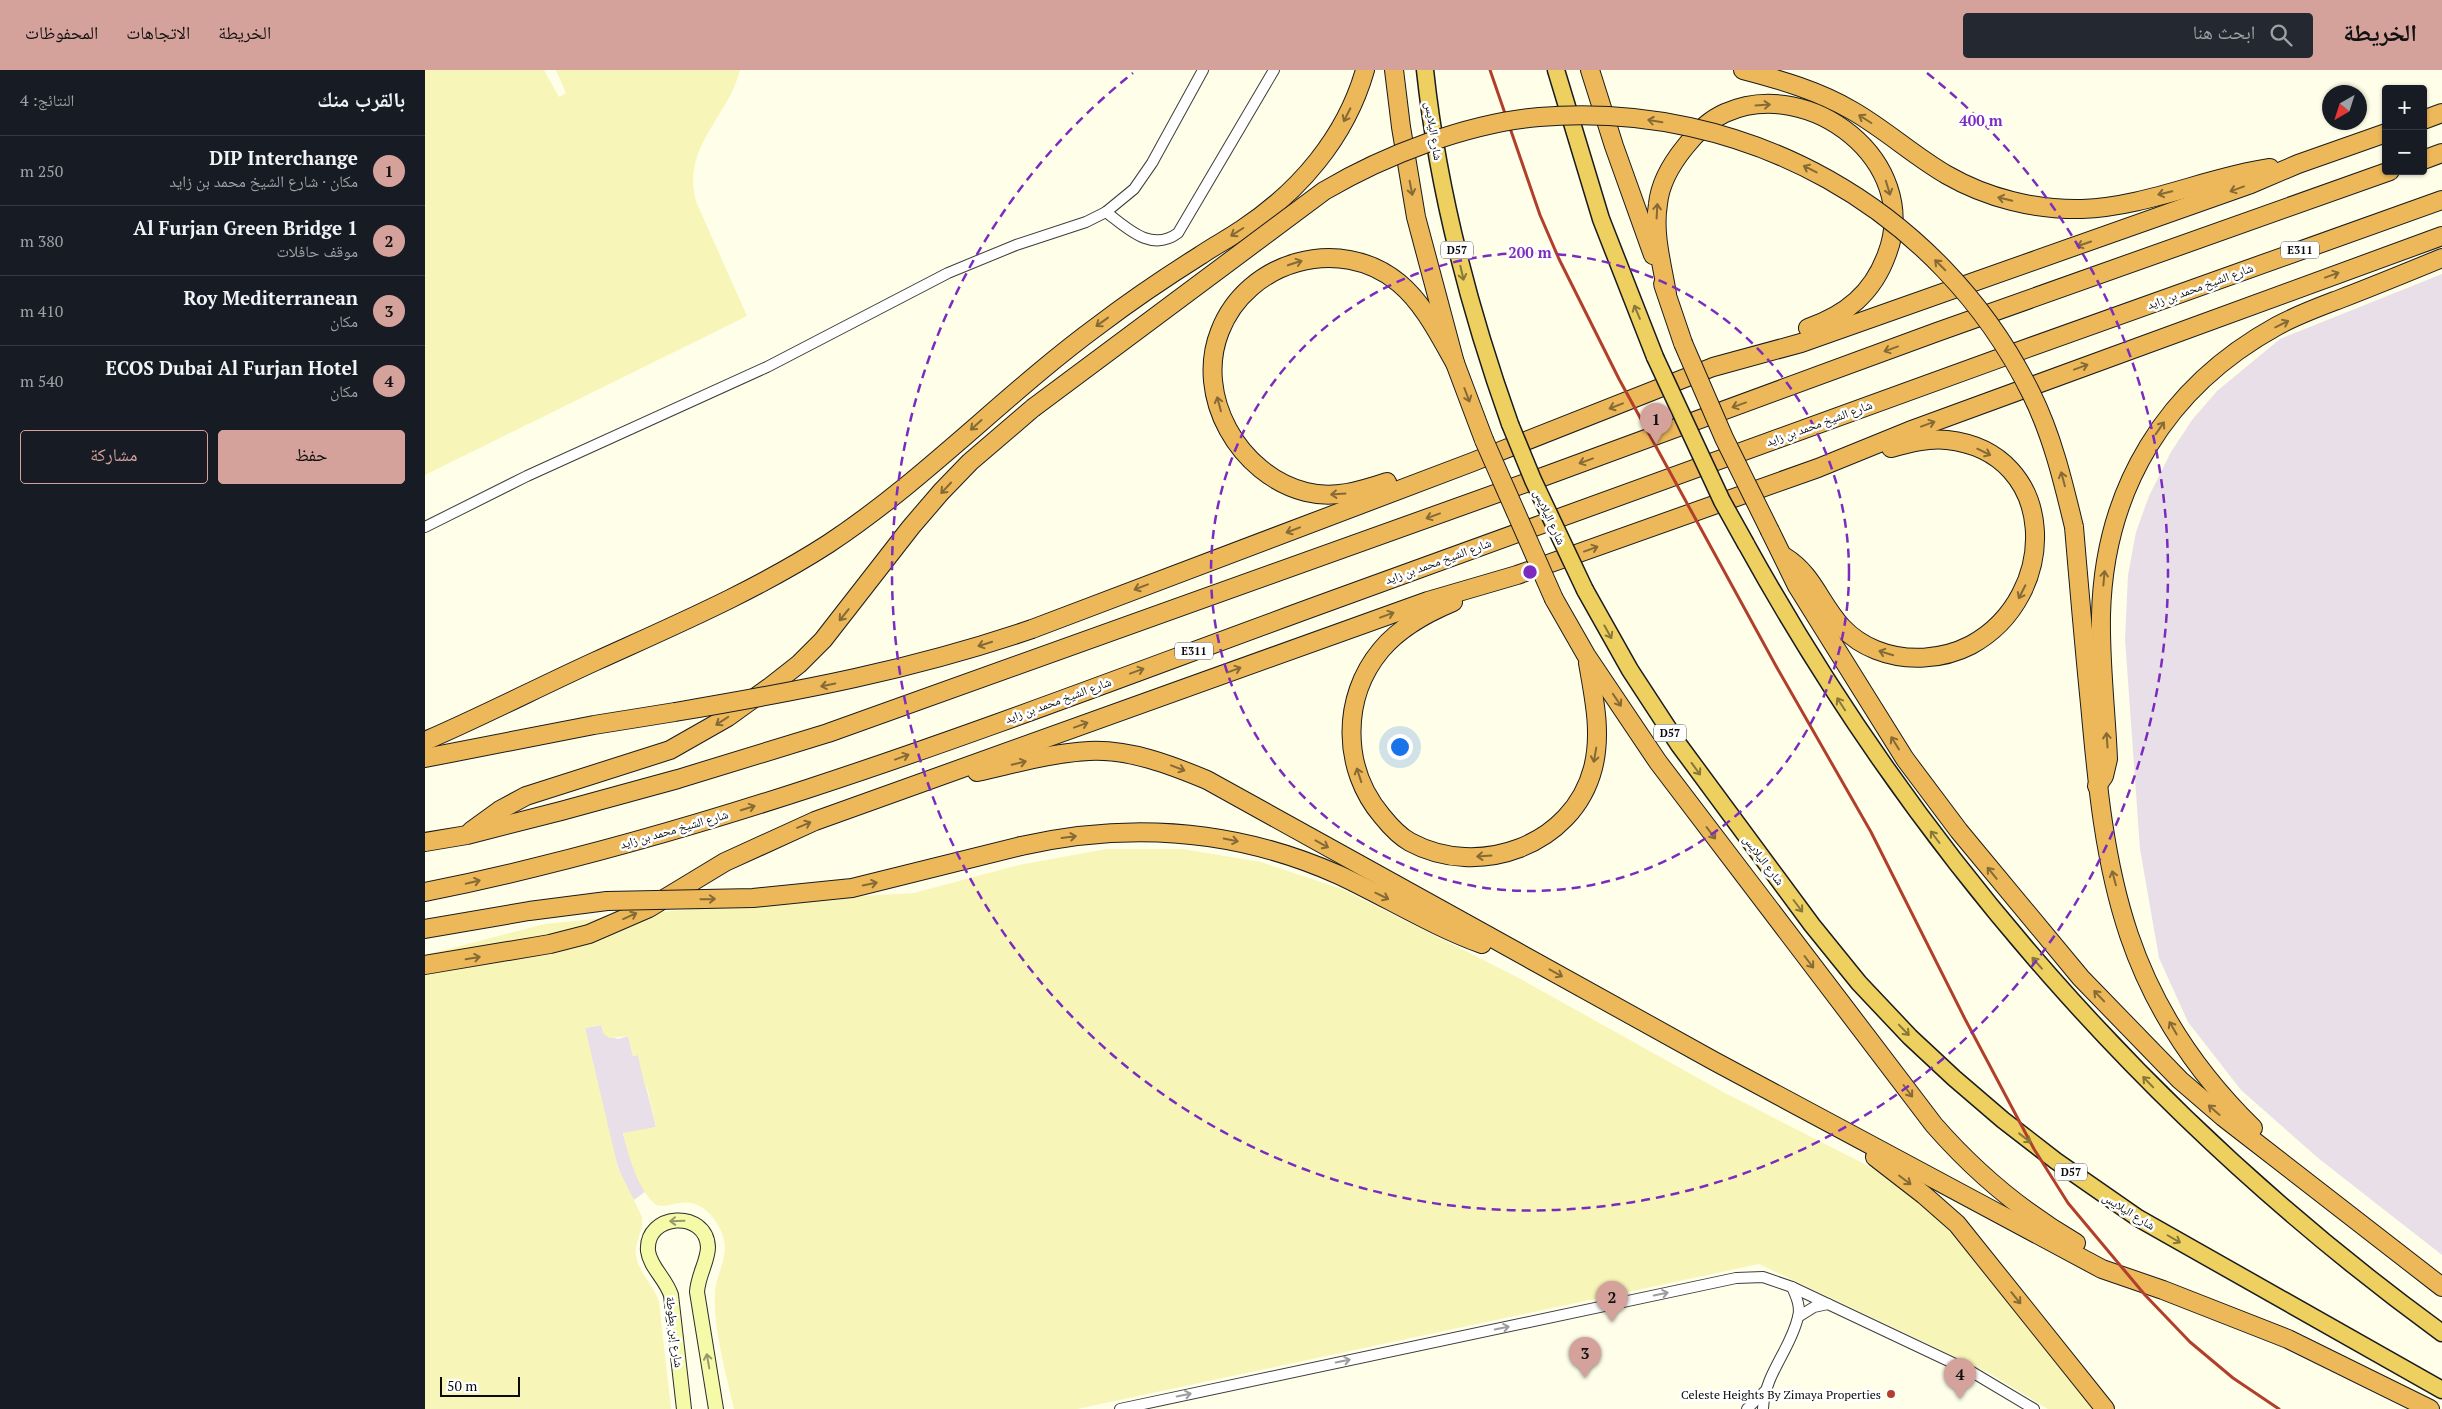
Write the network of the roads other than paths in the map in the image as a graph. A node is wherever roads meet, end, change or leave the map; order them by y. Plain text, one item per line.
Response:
1 (1203, 70) edge
2 (1274, 70) edge
3 (1365, 70) edge
4 (1394, 70) edge
5 (1425, 70) edge
6 (1556, 70) edge
7 (1590, 70) edge
8 (1743, 70) edge
9 (2442, 113) edge
10 (2427, 119) edge
11 (2382, 134) edge
12 (2442, 153) edge
13 (2427, 159) edge
14 (2298, 164) junction
15 (2382, 174) edge
16 (2442, 200) edge
17 (1106, 212) junction
18 (2442, 236) edge
19 (2442, 258) edge
20 (1667, 294) junction
21 (1742, 360) junction
22 (1455, 363) junction
23 (1470, 463) junction
24 (1818, 468) junction
25 (425, 527) edge
26 (1781, 554) junction
27 (1517, 575) junction
28 (1587, 655) junction
29 (425, 742) edge
30 (425, 758) edge
31 (2097, 786) junction
32 (903, 789) junction
33 (467, 835) junction
34 (425, 842) edge
35 (425, 892) edge
36 (425, 929) edge
37 (1523, 955) junction
38 (425, 965) edge
39 (1855, 1137) junction
40 (2308, 1183) junction
41 (1792, 1287) junction
42 (2442, 1287) edge
43 (2163, 1290) junction
44 (1828, 1304) junction
45 (1798, 1317) junction
46 (2442, 1333) edge
47 (2442, 1390) edge
48 (1764, 1392) junction
49 (684, 1409) edge
50 (716, 1409) edge
51 (1119, 1409) edge
52 (1747, 1409) edge
53 (1763, 1409) edge
54 (2034, 1409) edge
55 (2105, 1409) edge
56 (2430, 1409) edge

1 - 17 street
2 - 17 street
3 -> 29 highway
4 -> 22 highway
5 -> 47 highway, شارع اليلايس / D57, bridge
46 -> 6 highway, bridge
7 - 20 highway
14 -> 8 highway
9 - 10 highway
11 - 14 highway
12 - 13 highway
14 -> 21 highway
15 -> 33 highway
35 -> 16 highway, شارع الشيخ محمد بن زايد / E311
17 - 25 street
24 -> 18 highway
31 -> 19 highway
20 -> 21 highway
20 - 26 highway, bridge
21 -> 23 highway
23 -> 22 highway
22 -> 28 highway, bridge
23 -> 30 highway, bridge
24 -> 26 highway
27 -> 24 highway
40 -> 26 highway
28 -> 27 highway
32 -> 27 highway
28 -> 43 highway
31 -> 33 highway, bridge
40 -> 31 highway
32 -> 37 highway
38 -> 32 highway
33 - 34 highway
36 -> 37 highway, bridge
37 -> 39 highway
39 - 43 highway
39 -> 55 highway
40 - 42 highway
41 - 44 street
41 - 45 street
51 -> 41 street
43 - 56 highway
44 - 45 street
44 - 54 street
45 - 48 street
48 - 52 street
48 - 53 street
50 -> 49 main road, شارع إبن بطوطة

